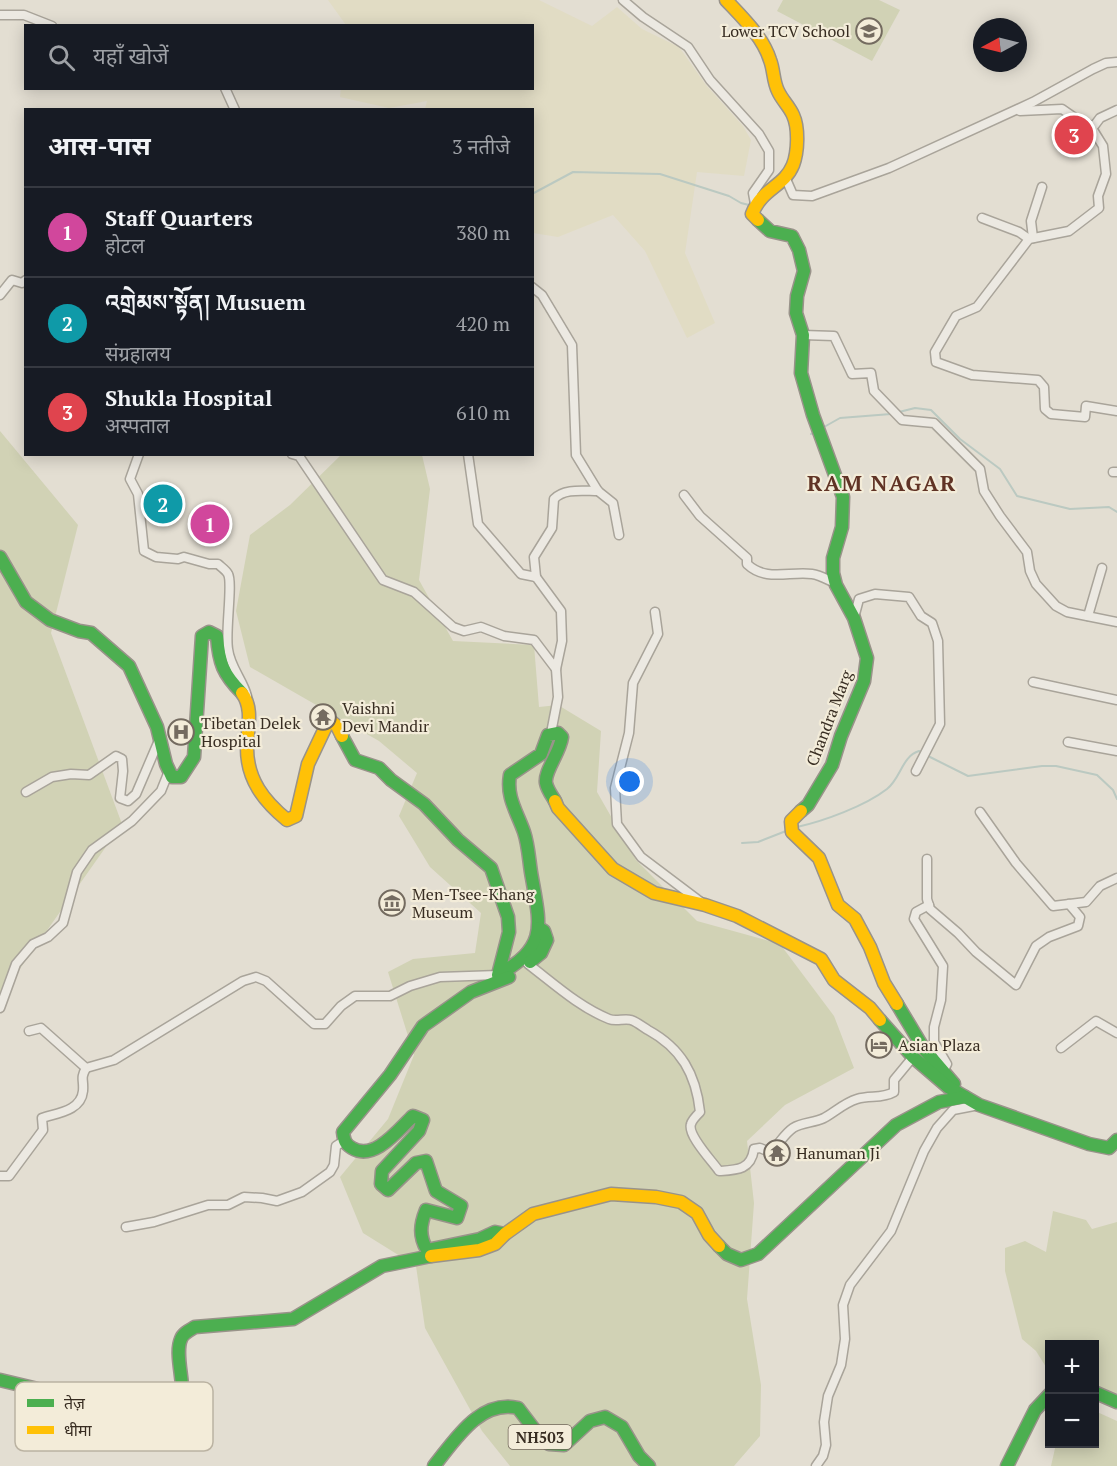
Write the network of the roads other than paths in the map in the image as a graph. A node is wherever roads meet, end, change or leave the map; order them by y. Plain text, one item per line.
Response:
1 (623, 0) edge
2 (726, 0) edge
3 (0, 15) edge
4 (47, 24) edge
5 (1117, 62) edge
6 (226, 90) edge
7 (234, 108) edge
8 (1117, 110) edge
9 (1008, 113) junction
10 (1090, 125) junction
11 (786, 179) junction
12 (1042, 187) dead end
13 (755, 204) junction
14 (982, 218) dead end
15 (1031, 238) junction
16 (24, 282) edge
17 (534, 289) edge
18 (0, 295) edge
19 (803, 335) junction
20 (1117, 411) edge
21 (138, 456) edge
22 (299, 456) edge
23 (468, 456) edge
24 (598, 491) junction
25 (684, 495) dead end
26 (619, 535) dead end
27 (0, 557) edge
28 (1102, 568) dead end
29 (536, 576) junction
30 (836, 583) junction
31 (655, 612) dead end
32 (1088, 616) junction
33 (854, 618) junction
34 (1117, 622) edge
35 (556, 669) junction
36 (1033, 682) dead end
37 (1117, 700) edge
38 (248, 702) junction
39 (551, 733) junction
40 (160, 738) junction
41 (1068, 742) dead end
42 (1117, 751) edge
43 (169, 771) junction
44 (916, 771) dead end
45 (26, 792) dead end
46 (980, 812) dead end
47 (927, 859) dead end
48 (1117, 878) edge
49 (1069, 904) junction
50 (705, 905) junction
51 (929, 905) junction
52 (539, 928) junction
53 (528, 964) junction
54 (498, 975) junction
55 (0, 1008) edge
56 (29, 1031) dead end
57 (1117, 1033) edge
58 (1061, 1048) dead end
59 (913, 1057) junction
60 (86, 1068) junction
61 (945, 1072) junction
62 (965, 1097) junction
63 (979, 1105) junction
64 (1117, 1140) edge
65 (344, 1141) junction
66 (0, 1176) edge
67 (126, 1227) dead end
68 (505, 1234) junction
69 (0, 1380) edge
70 (181, 1382) edge
71 (15, 1384) edge
72 (1099, 1394) edge
73 (1045, 1399) edge
74 (1117, 1402) edge
75 (434, 1466) edge
76 (649, 1466) edge
77 (816, 1466) edge
78 (1007, 1466) edge

1 - 13 street
2 - 11 street
3 - 4 street
5 - 9 street
6 - 7 street
8 - 10 street
9 - 10 street
9 - 11 street
10 - 15 street
11 - 13 street
12 - 15 street
13 - 19 street, Chandra Marg
14 - 15 street
15 - 20 street
16 - 18 street
17 - 24 street
19 - 30 street, Chandra Marg
19 - 32 street
21 - 38 street
22 - 35 street
23 - 29 street
24 - 26 street
24 - 29 street
25 - 30 street
27 - 40 street
28 - 32 street
29 - 35 street
30 - 33 street, Chandra Marg
31 - 50 street
32 - 34 street
33 - 44 street
33 - 61 street, Chandra Marg
35 - 39 street
36 - 37 street
38 - 43 street
38 - 54 street
39 - 50 street
39 - 52 street
40 - 43 street
40 - 45 street
41 - 42 street
43 - 55 street
46 - 49 street
47 - 51 street
48 - 49 street
49 - 51 street
50 - 59 street
51 - 61 street
52 - 53 street
52 - 54 street
53 - 59 street
53 - 65 street
54 - 60 street
56 - 60 street
57 - 58 street
59 - 62 street
60 - 66 street
61 - 62 street, Chandra Marg
62 - 63 street
62 - 68 street
63 - 64 street
63 - 77 street
65 - 67 street
65 - 68 street
68 - 70 street
69 - 71 street
72 - 74 street
73 - 78 street
75 - 76 street, NH503

